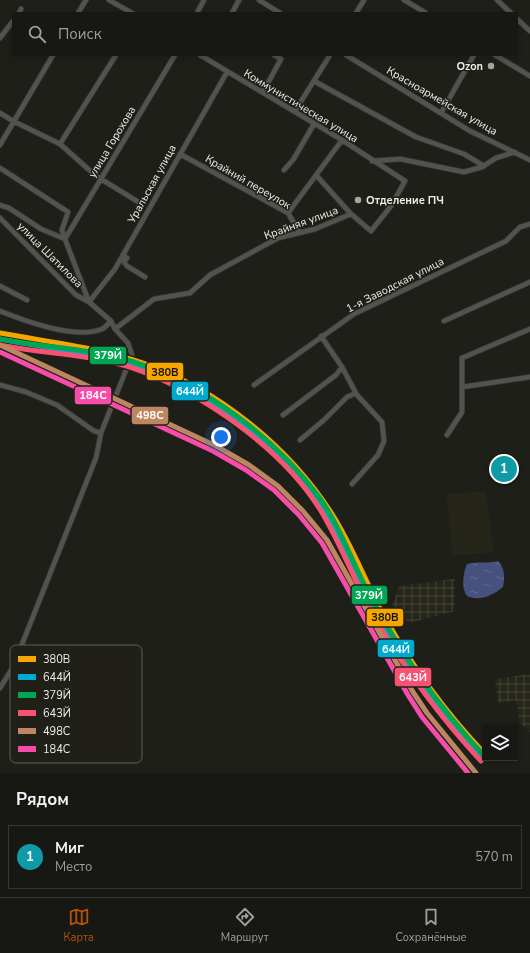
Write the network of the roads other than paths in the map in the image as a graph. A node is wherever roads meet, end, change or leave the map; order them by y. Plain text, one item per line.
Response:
1 (86, 0) edge
2 (109, 0) edge
3 (204, 0) edge
4 (239, 0) edge
5 (259, 0) edge
6 (364, 0) edge
7 (404, 0) edge
8 (497, 0) edge
9 (79, 12) edge
10 (130, 12) edge
11 (198, 12) edge
12 (233, 12) edge
13 (278, 12) edge
14 (357, 12) edge
15 (424, 12) edge
16 (510, 12) edge
17 (518, 20) edge
18 (12, 22) edge
19 (530, 31) edge
20 (0, 38) edge
21 (52, 56) edge
22 (115, 56) edge
23 (174, 56) edge
24 (202, 56) edge
25 (276, 56) edge
26 (329, 56) edge
27 (348, 56) edge
28 (473, 56) edge
29 (497, 56) edge
30 (227, 72) junction
31 (530, 76) edge
32 (314, 81) junction
33 (263, 92) junction
34 (294, 112) junction
35 (0, 113) edge
36 (441, 113) junction
37 (13, 121) junction
38 (314, 124) junction
39 (342, 140) junction
40 (60, 144) junction
41 (0, 145) edge
42 (515, 152) junction
43 (180, 154) junction
44 (530, 160) edge
45 (372, 161) junction
46 (484, 166) junction
47 (0, 168) edge
48 (284, 170) dead end
49 (316, 174) junction
50 (101, 179) junction
51 (140, 203) dead end
52 (0, 205) edge
53 (288, 213) junction
54 (351, 214) junction
55 (0, 218) edge
56 (530, 224) edge
57 (300, 233) junction
58 (65, 239) junction
59 (123, 255) junction
60 (145, 277) dead end
61 (530, 282) edge
62 (0, 286) edge
63 (27, 300) dead end
64 (89, 302) junction
65 (0, 311) edge
66 (111, 321) junction
67 (444, 321) dead end
68 (115, 329) junction
69 (530, 329) edge
70 (321, 336) junction
71 (342, 367) junction
72 (530, 377) edge
73 (0, 385) edge
74 (254, 385) dead end
75 (462, 387) junction
76 (356, 393) junction
77 (283, 415) dead end
78 (101, 433) junction
79 (447, 435) dead end
80 (300, 440) dead end
81 (352, 484) dead end
82 (22, 645) edge
83 (10, 672) edge
84 (0, 688) edge

1 - 9 street
2 - 10 street
3 - 11 street
4 - 12 street
5 - 13 street
6 - 14 street
7 - 15 street
8 - 16 street
17 - 19 street
18 - 20 street
21 - 37 street
22 - 40 street
23 - 50 street, улица Горохова
24 - 30 street, Коммунистическая улица
25 - 33 street
26 - 32 street
27 - 36 street, Красноармейская улица
28 - 36 street
29 - 31 street
30 - 33 street, Коммунистическая улица
30 - 43 street, Уральская улица
32 - 34 street
32 - 46 street
33 - 34 street, Коммунистическая улица
34 - 38 street, Коммунистическая улица
35 - 37 street
36 - 42 street, Красноармейская улица
37 - 40 street
37 - 41 street
38 - 39 street, Коммунистическая улица
38 - 48 street
39 - 45 street, Коммунистическая улица
39 - 49 street
40 - 50 street
42 - 44 street, Красноармейская улица
42 - 46 street
43 - 53 street, Крайний переулок
43 - 59 street, Уральская улица
45 - 46 street
45 - 54 street, Коммунистическая улица
47 - 58 street
49 - 53 street
49 - 54 street
50 - 51 street
50 - 58 street, улица Горохова
52 - 58 street, улица Шатилова
53 - 57 street, Крайний переулок
54 - 57 street, Крайняя улица
55 - 64 street, улица Шатилова
56 - 70 street, 1-я Заводская улица
57 - 68 street, Крайняя улица
58 - 64 street, улица Шатилова
59 - 60 street
59 - 64 street, Уральская улица
61 - 67 street
62 - 63 street
64 - 66 street, улица Шатилова
65 - 66 street
66 - 68 street
68 - 78 street
69 - 75 street
70 - 71 street
70 - 74 street, 1-я Заводская улица
71 - 76 street
71 - 77 street
72 - 75 street
73 - 78 street
75 - 79 street
76 - 80 street
76 - 81 street
78 - 82 street
83 - 84 street

